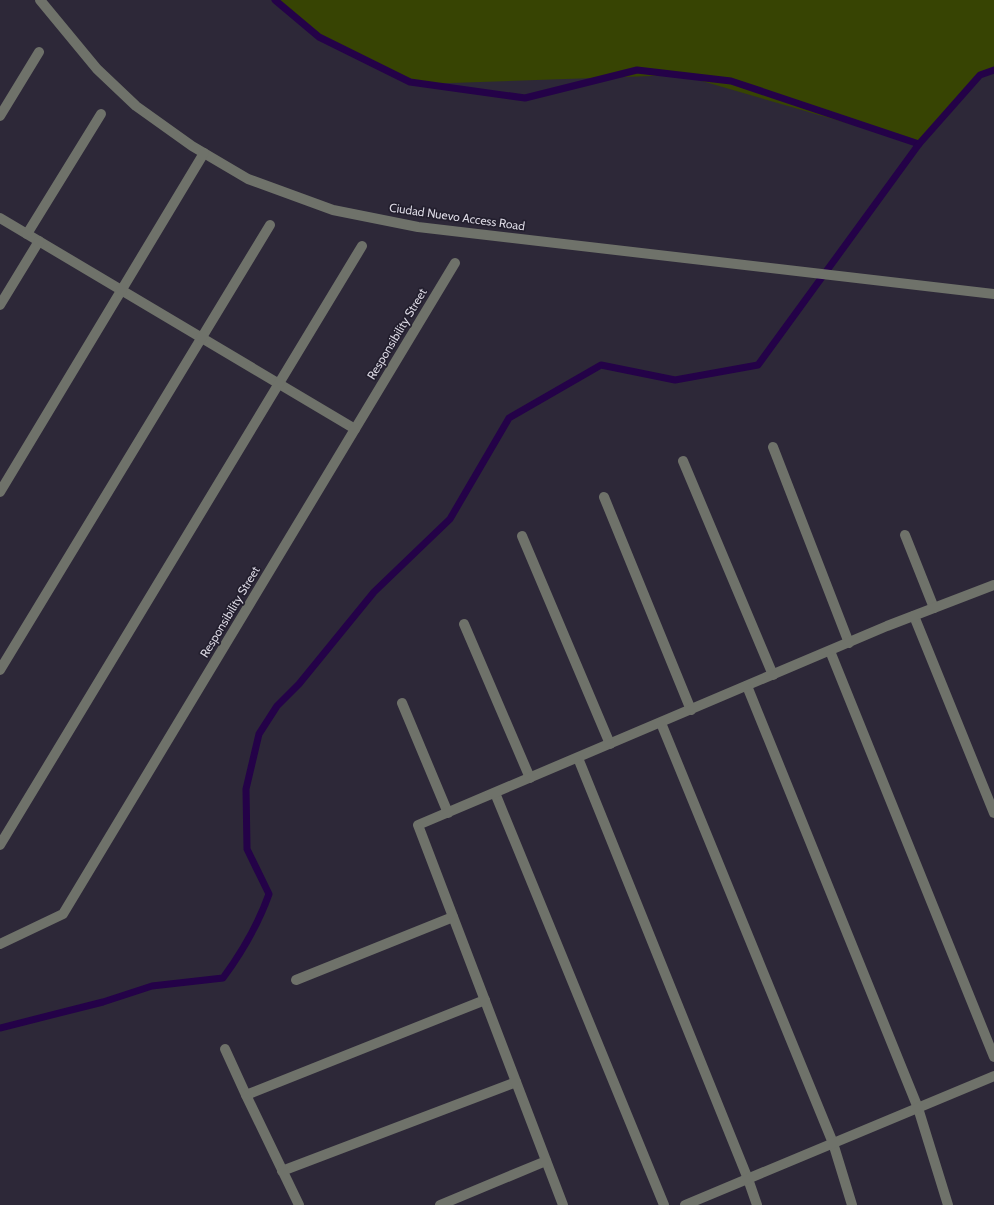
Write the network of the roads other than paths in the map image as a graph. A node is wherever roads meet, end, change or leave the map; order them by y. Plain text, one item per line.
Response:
1 (40, 0) edge
2 (39, 52) dead end
3 (101, 114) dead end
4 (0, 116) edge
5 (204, 153) junction
6 (0, 218) edge
7 (270, 225) dead end
8 (27, 234) junction
9 (38, 241) junction
10 (362, 246) dead end
11 (455, 263) dead end
12 (121, 290) junction
13 (994, 294) edge
14 (0, 305) edge
15 (201, 337) junction
16 (278, 383) junction
17 (355, 429) junction
18 (773, 447) dead end
19 (683, 461) dead end
20 (0, 492) edge
21 (604, 497) dead end
22 (905, 535) dead end
23 (522, 536) dead end
24 (994, 585) edge
25 (934, 608) junction
26 (914, 616) junction
27 (464, 624) dead end
28 (849, 643) junction
29 (830, 651) junction
30 (0, 670) edge
31 (773, 675) junction
32 (747, 686) junction
33 (402, 703) dead end
34 (691, 710) junction
35 (661, 723) junction
36 (610, 744) junction
37 (578, 758) junction
38 (530, 778) junction
39 (495, 793) junction
40 (448, 813) junction
41 (994, 813) edge
42 (0, 845) edge
43 (453, 917) junction
44 (0, 944) edge
45 (296, 980) dead end
46 (485, 1000) junction
47 (225, 1049) dead end
48 (994, 1057) edge
49 (994, 1076) edge
50 (516, 1082) junction
51 (246, 1095) junction
52 (918, 1108) junction
53 (833, 1144) junction
54 (546, 1161) junction
55 (282, 1171) junction
56 (748, 1179) junction
57 (299, 1205) edge
58 (440, 1205) edge
59 (563, 1205) edge
60 (664, 1205) edge
61 (685, 1205) edge
62 (756, 1205) edge
63 (852, 1205) edge
64 (948, 1205) edge

1 - 5 street, Ciudad Nuevo Access Road
2 - 4 street
3 - 8 street
5 - 12 street
5 - 13 street, Ciudad Nuevo Access Road
6 - 8 street
7 - 15 street
8 - 9 street
9 - 12 street
9 - 14 street
10 - 16 street
11 - 17 street, Responsibility Street
12 - 15 street
12 - 20 street
15 - 16 street
15 - 30 street
16 - 17 street
16 - 42 street
17 - 44 street, Responsibility Street
18 - 28 street
19 - 31 street
21 - 34 street
22 - 25 street
23 - 36 street
24 - 25 street
25 - 26 street
26 - 28 street
26 - 41 street
27 - 38 street
28 - 29 street
29 - 31 street
29 - 48 street
31 - 32 street
32 - 34 street
32 - 52 street
33 - 40 street
34 - 35 street
35 - 36 street
35 - 53 street
36 - 37 street
37 - 38 street
37 - 56 street
38 - 39 street
39 - 40 street
39 - 60 street
40 - 43 street
43 - 45 street
43 - 46 street
46 - 50 street
46 - 51 street
47 - 51 street
49 - 52 street
50 - 54 street
50 - 55 street
51 - 55 street
52 - 53 street
52 - 64 street
53 - 56 street
53 - 63 street
54 - 58 street
54 - 59 street
55 - 57 street
56 - 61 street
56 - 62 street

